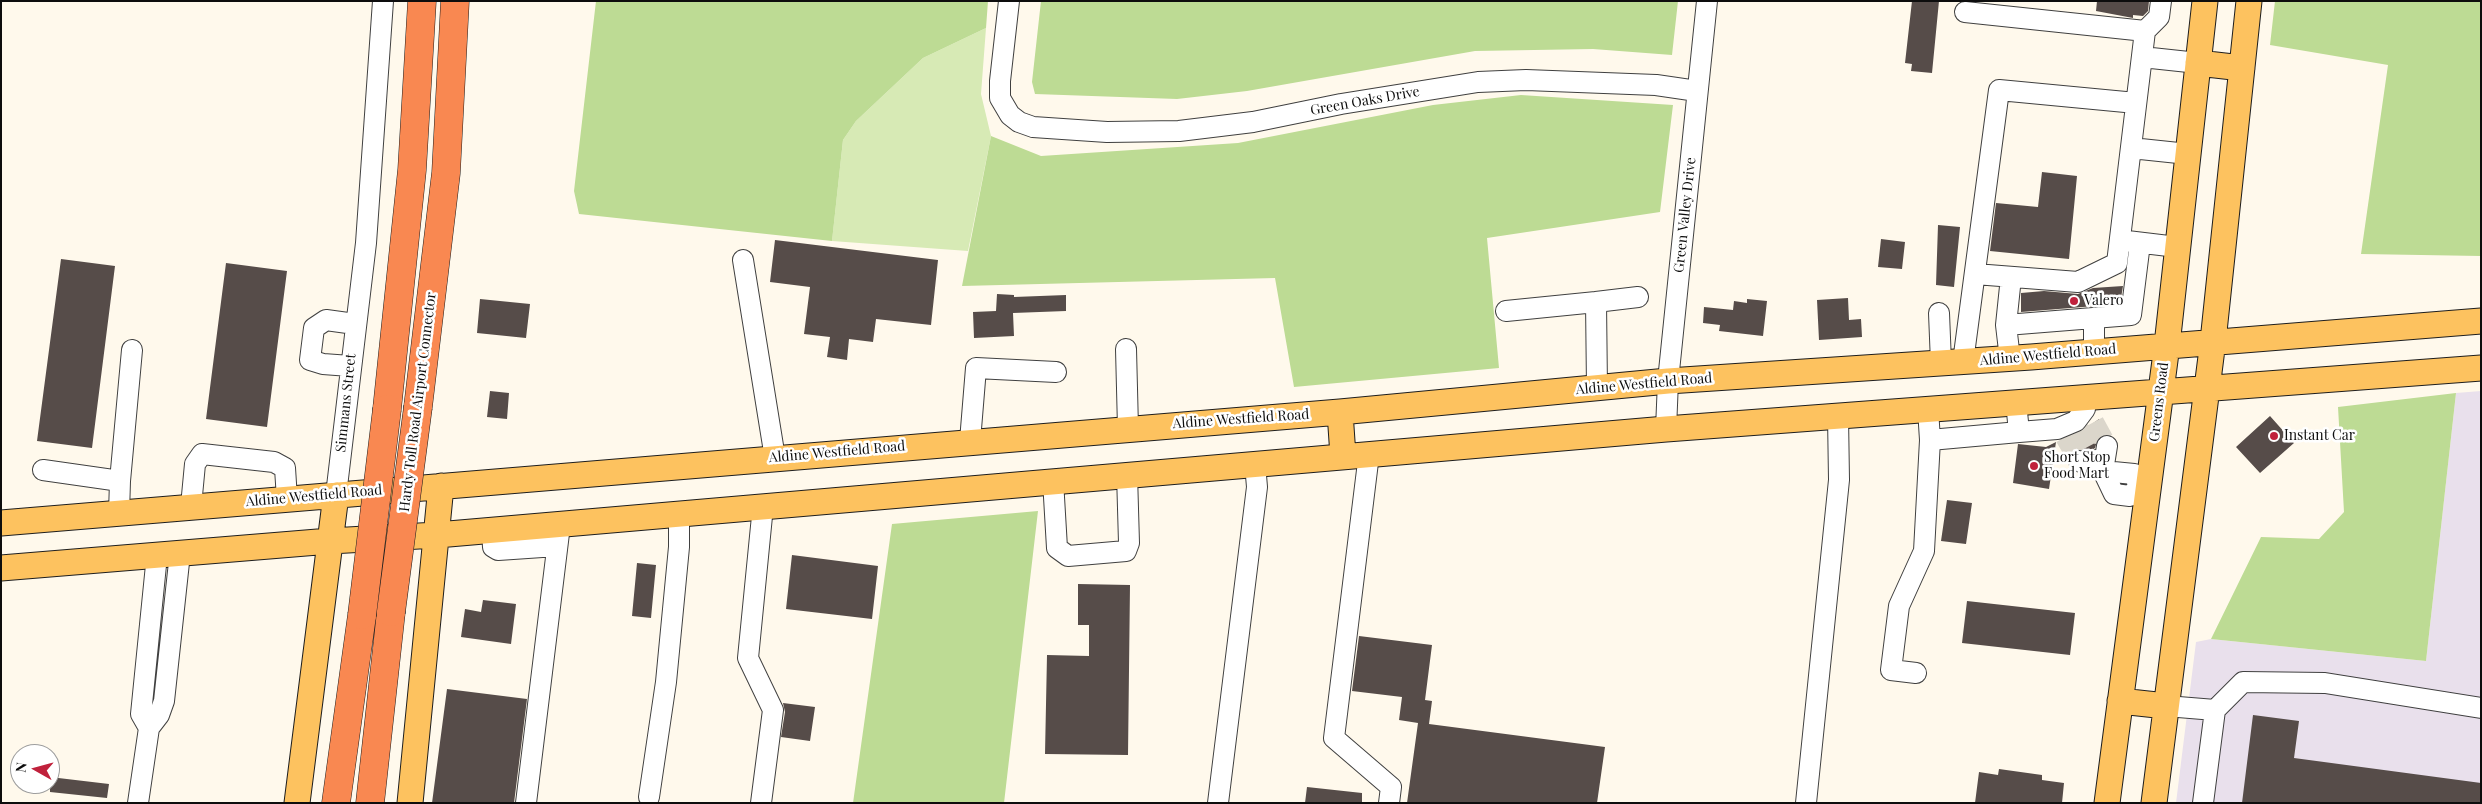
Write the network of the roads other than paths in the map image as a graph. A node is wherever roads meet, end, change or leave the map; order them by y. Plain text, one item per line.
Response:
1 (383, 1) edge
2 (422, 1) edge
3 (455, 1) edge
4 (1009, 1) edge
5 (1707, 1) edge
6 (2161, 1) edge
7 (2205, 1) edge
8 (2249, 1) edge
9 (1965, 12) dead end
10 (2145, 31) junction
11 (2142, 58) junction
12 (2198, 63) junction
13 (2242, 68) junction
14 (1697, 91) junction
15 (2136, 103) junction
16 (2130, 148) junction
17 (2188, 154) junction
18 (2130, 242) junction
19 (2178, 247) junction
20 (743, 260) dead end
21 (1975, 274) junction
22 (2011, 277) junction
23 (1638, 297) dead end
24 (1596, 302) junction
25 (1506, 311) dead end
26 (1939, 312) dead end
27 (2094, 318) junction
28 (2481, 321) edge
29 (355, 324) junction
30 (2006, 325) junction
31 (2213, 341) junction
32 (2167, 345) junction
33 (1126, 349) dead end
34 (132, 350) dead end
35 (2094, 352) junction
36 (2010, 359) junction
37 (1952, 362) junction
38 (350, 366) junction
39 (2481, 368) edge
40 (1056, 372) dead end
41 (1668, 381) junction
42 (1597, 388) junction
43 (2207, 388) junction
44 (2161, 391) junction
45 (2084, 397) junction
46 (2016, 402) junction
47 (1928, 409) junction
48 (1340, 412) junction
49 (1838, 416) junction
50 (1128, 428) junction
51 (1666, 429) junction
52 (2019, 432) junction
53 (1930, 440) junction
54 (970, 441) junction
55 (2093, 453) tunnel mouth
56 (1369, 454) junction
57 (1343, 456) junction
58 (775, 458) junction
59 (1255, 464) junction
60 (43, 470) dead end
61 (1127, 474) junction
62 (1053, 480) junction
63 (120, 481) junction
64 (441, 486) junction
65 (2144, 488) junction
66 (336, 494) junction
67 (287, 498) junction
68 (191, 506) junction
69 (764, 506) junction
70 (119, 513) junction
71 (679, 514) junction
72 (1, 523) edge
73 (437, 535) junction
74 (558, 535) junction
75 (330, 540) junction
76 (168, 554) junction
77 (1, 568) edge
78 (1916, 673) dead end
79 (2120, 701) junction
80 (2166, 706) junction
81 (2481, 708) edge
82 (2214, 710) junction
83 (649, 797) dead end
84 (138, 803) edge
85 (296, 803) edge
86 (336, 803) edge
87 (370, 803) edge
88 (410, 803) edge
89 (526, 803) edge
90 (761, 803) edge
91 (1218, 803) edge
92 (1389, 803) edge
93 (1806, 803) edge
94 (2107, 803) edge
95 (2154, 803) edge
96 (2203, 803) edge

1 - 29 street, Simmans Street
2 - 86 highway, bridge
3 - 87 highway, Hardy Toll Road Airport Connector, bridge
4 - 14 street, Green Oaks Drive
5 - 14 street, Green Valley Drive
6 - 10 street
7 - 12 main road, Greens Road
8 - 13 main road
9 - 10 street
10 - 11 street
11 - 12 street
11 - 15 street
12 - 13 main road
12 - 17 main road, Greens Road
13 - 31 main road
14 - 41 street, Green Valley Drive
15 - 16 street
15 - 21 street
16 - 17 street
16 - 18 street
17 - 19 main road, Greens Road
18 - 19 street
18 - 22 street
18 - 27 street
19 - 32 main road, Greens Road
20 - 58 street
21 - 22 street
21 - 37 street
22 - 30 street
23 - 24 street
24 - 25 street
24 - 42 street
26 - 37 street
27 - 30 street
27 - 35 street
28 - 31 main road, Aldine Westfield Road
29 - 38 street, Simmans Street
29 - 38 street
30 - 36 street
31 - 32 main road, Aldine Westfield Road
31 - 43 main road
32 - 35 main road, Aldine Westfield Road
32 - 44 main road, Greens Road
33 - 50 street
34 - 63 street
35 - 36 main road, Aldine Westfield Road
36 - 37 main road, Aldine Westfield Road
37 - 41 main road, Aldine Westfield Road
38 - 66 street, Simmans Street
39 - 43 main road
40 - 54 street
41 - 42 main road, Aldine Westfield Road
41 - 51 street, Green Valley Drive
42 - 48 main road, Aldine Westfield Road
43 - 44 main road
43 - 80 main road
44 - 45 main road
44 - 65 main road, Greens Road
45 - 46 main road
45 - 52 street
46 - 47 main road
46 - 52 street
47 - 49 main road
47 - 53 street
48 - 50 main road, Aldine Westfield Road
48 - 57 main road
49 - 51 main road
49 - 93 street
50 - 54 main road, Aldine Westfield Road
51 - 56 main road
52 - 53 street
53 - 78 street
54 - 58 main road, Aldine Westfield Road
55 - 65 street
56 - 57 main road
56 - 92 street
57 - 59 main road
58 - 64 main road, Aldine Westfield Road
59 - 61 main road
59 - 91 street
60 - 63 street
61 - 62 main road
61 - 62 street
62 - 69 main road
63 - 70 street
64 - 66 main road, Aldine Westfield Road
64 - 73 main road
65 - 79 main road, Greens Road
66 - 67 main road, Aldine Westfield Road
66 - 75 main road, Simmans Street
67 - 68 main road, Aldine Westfield Road
67 - 68 street
68 - 70 main road, Aldine Westfield Road
69 - 71 main road
69 - 90 street
70 - 72 main road, Aldine Westfield Road
71 - 74 main road
71 - 83 street
73 - 74 main road
73 - 75 main road
73 - 88 main road
74 - 89 street
75 - 76 main road
75 - 85 main road, Simmans Street
76 - 77 main road
76 - 84 street
79 - 80 main road
79 - 94 main road, Greens Road
80 - 82 street
80 - 95 main road
81 - 82 street
82 - 96 street

